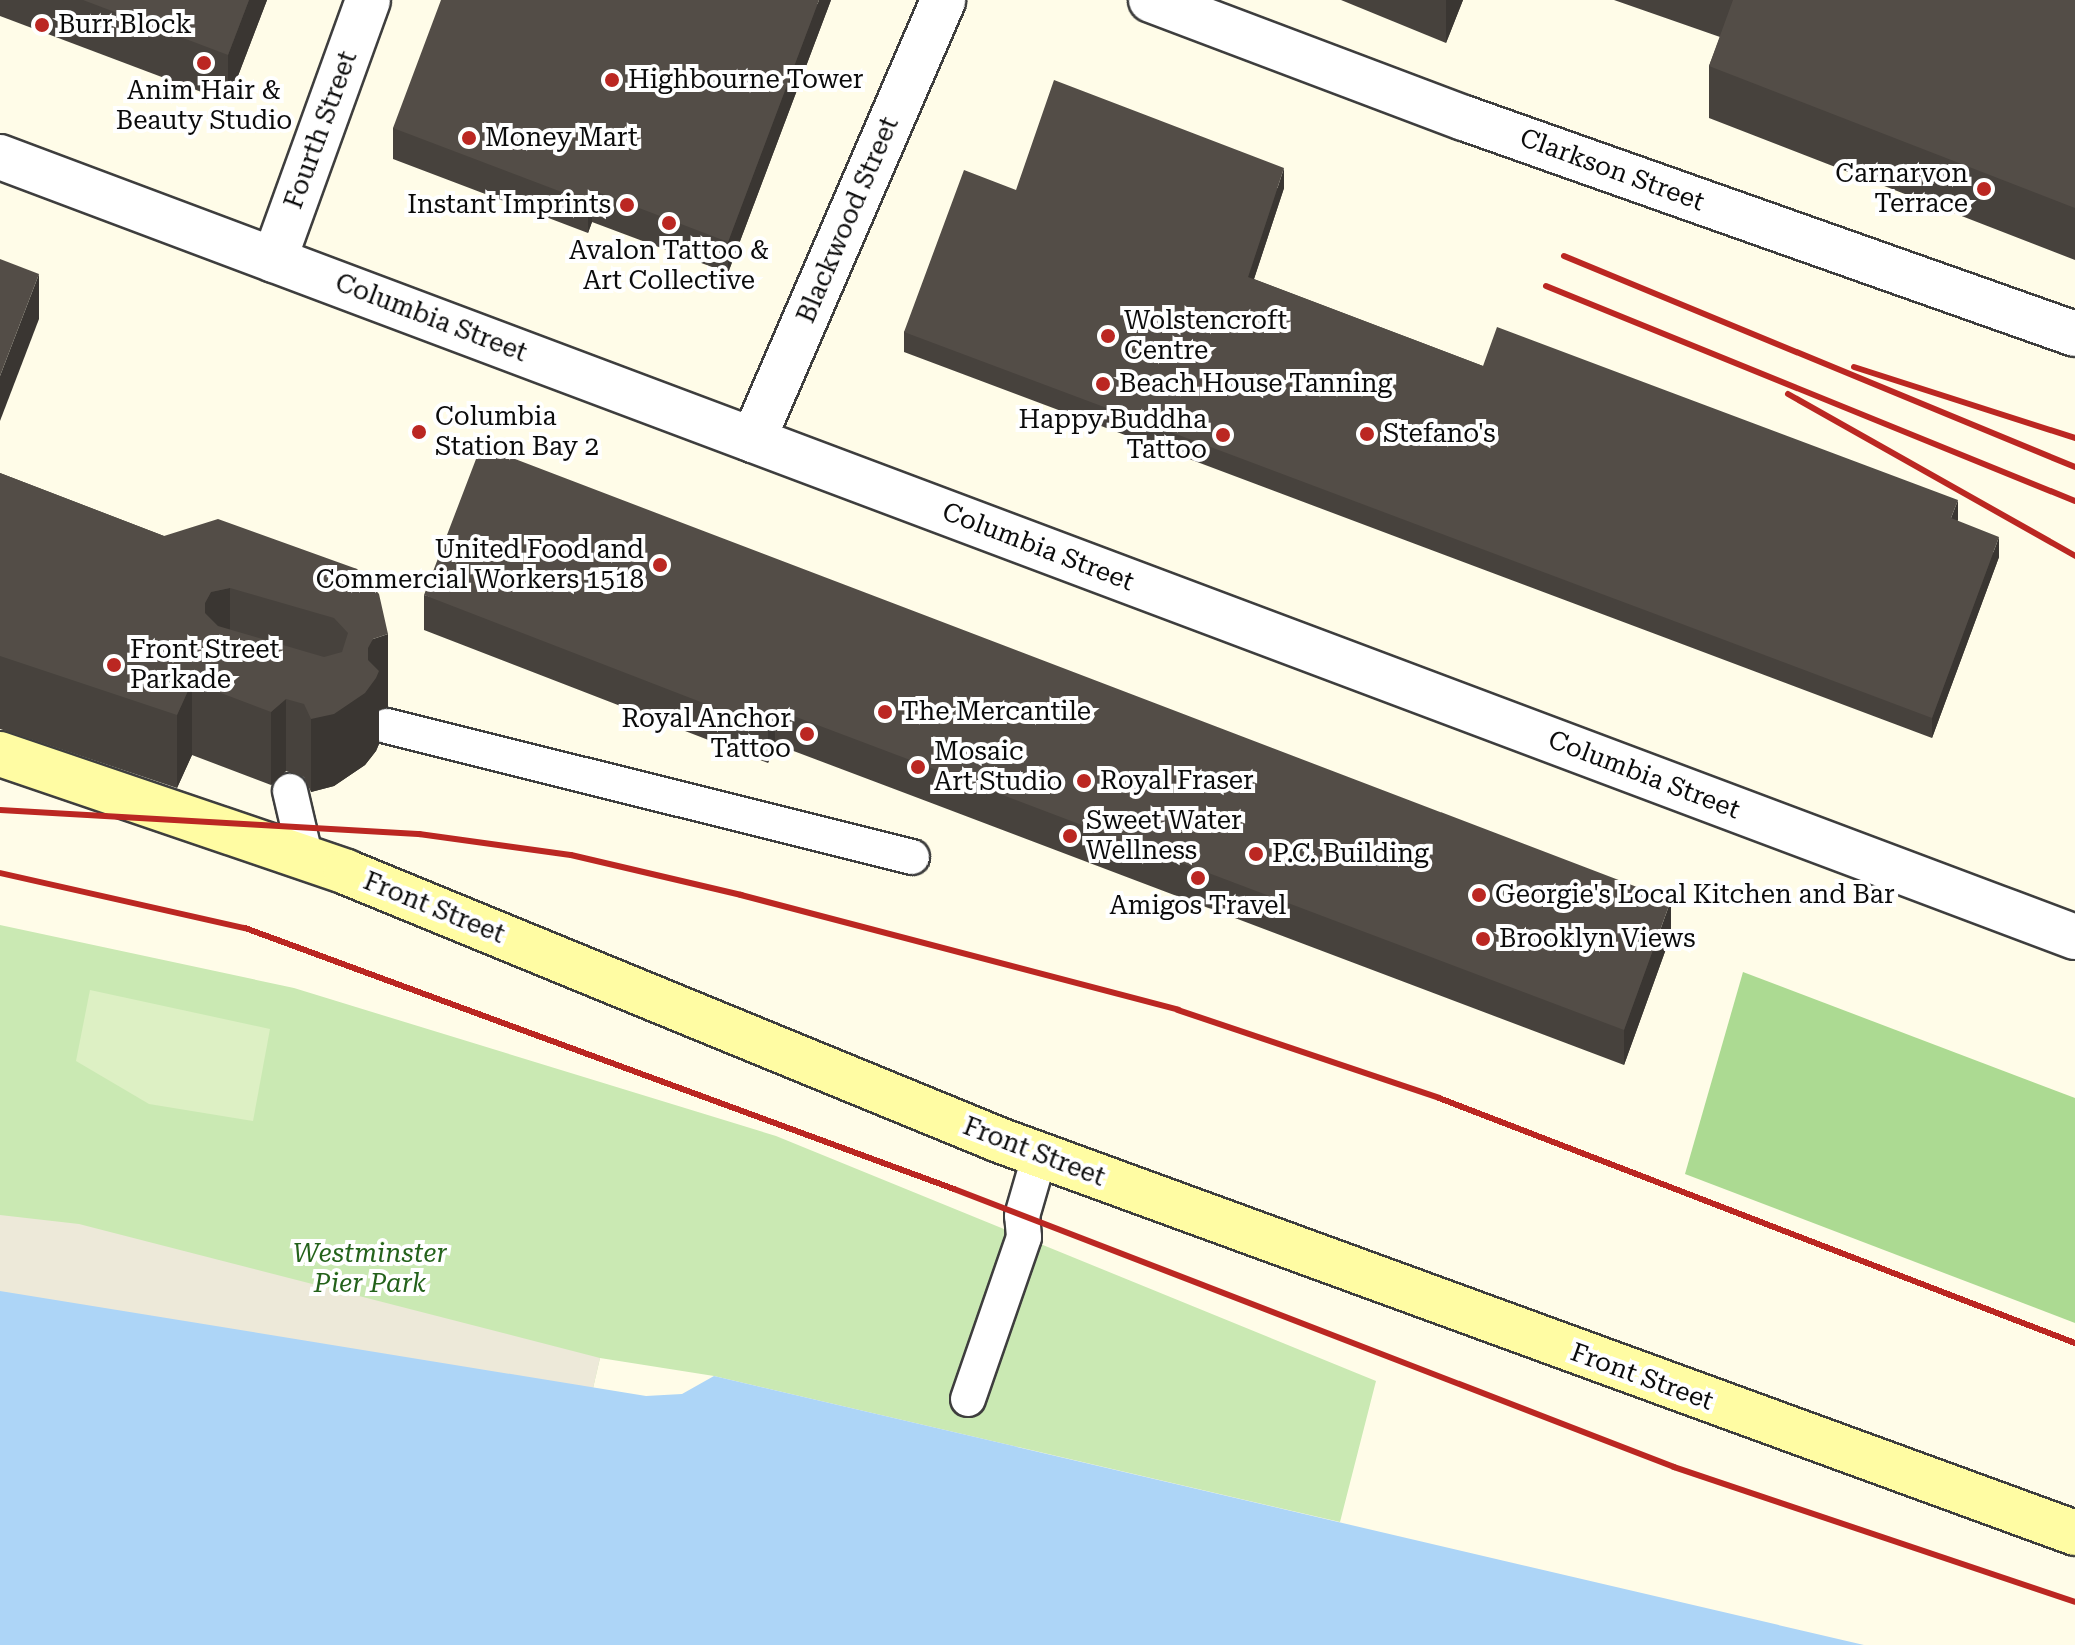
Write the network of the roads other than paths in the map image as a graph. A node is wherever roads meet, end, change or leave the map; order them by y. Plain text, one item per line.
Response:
1 (368, 0) edge
2 (943, 0) edge
3 (1151, 0) edge
4 (0, 157) edge
5 (274, 260) junction
6 (2075, 334) edge
7 (753, 440) junction
8 (387, 726) dead end
9 (0, 754) edge
10 (290, 791) dead end
11 (912, 857) dead end
12 (306, 859) junction
13 (2075, 937) edge
14 (1040, 1154) junction
15 (968, 1399) dead end
16 (2075, 1533) edge

1 - 5 street, Fourth Street
2 - 7 street, Blackwood Street
3 - 6 street, Clarkson Street
4 - 5 street, Columbia Street
5 - 7 street, Columbia Street
7 - 13 street, Columbia Street
8 - 11 lane
9 - 12 main road, Front Street
10 - 12 lane
12 - 14 main road, Front Street
14 - 15 lane
14 - 16 main road, Front Street

